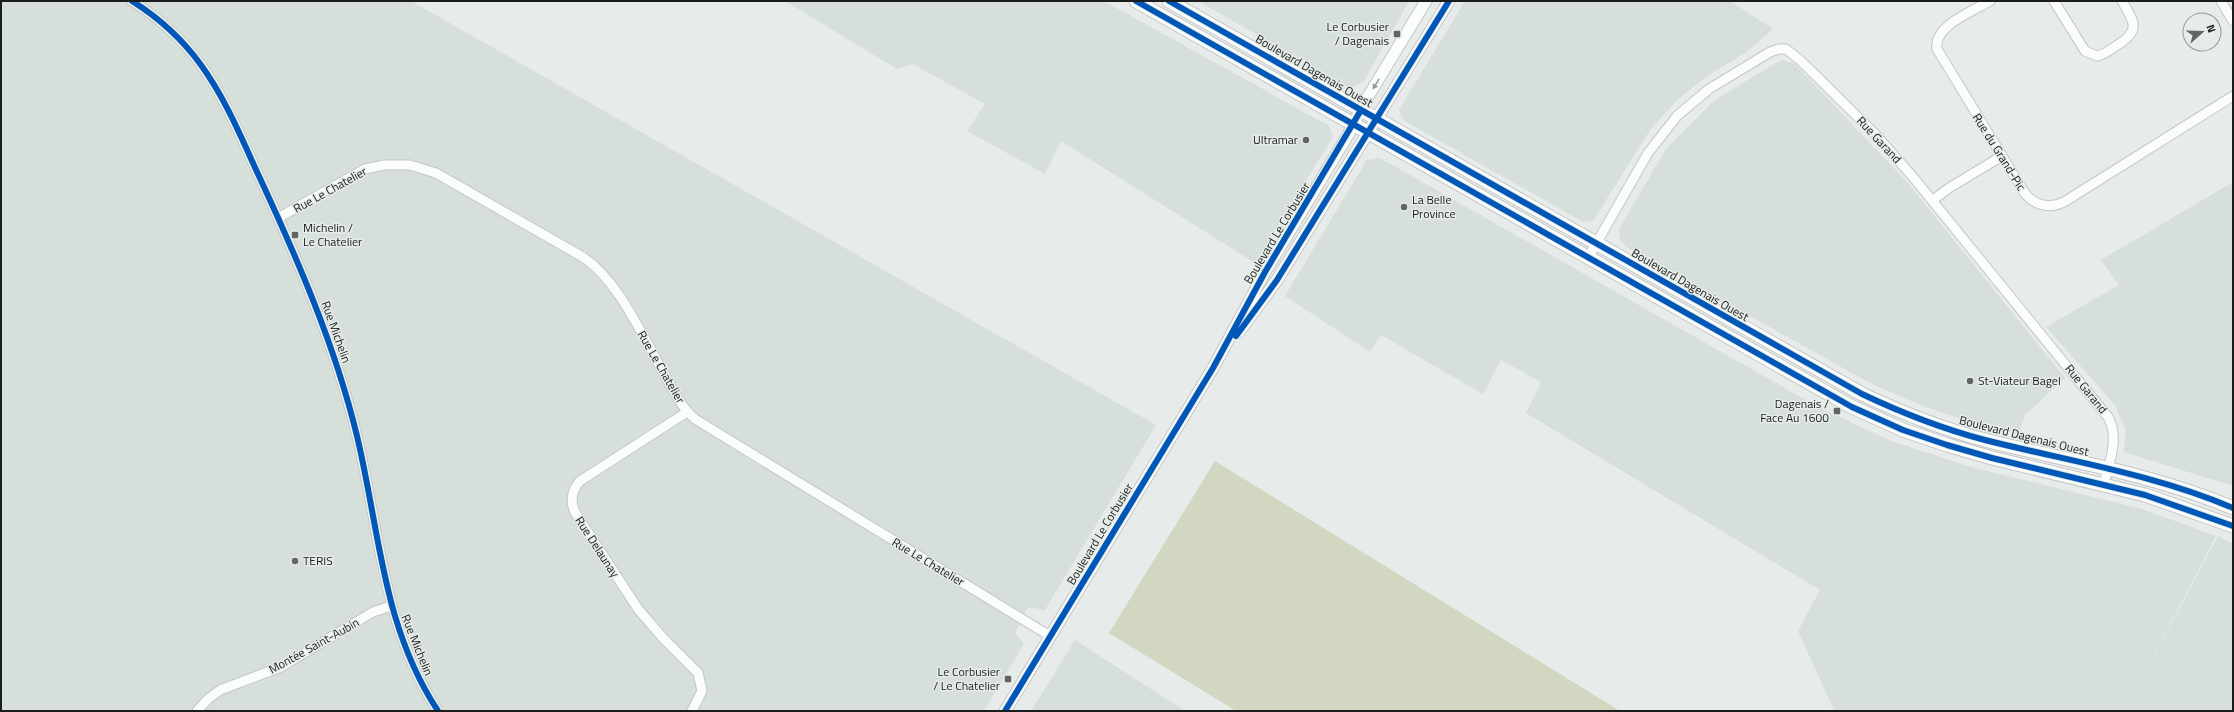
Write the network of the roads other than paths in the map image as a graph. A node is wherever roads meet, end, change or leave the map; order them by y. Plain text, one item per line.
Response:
1 (132, 1) edge
2 (1136, 1) edge
3 (1169, 1) edge
4 (1426, 1) edge
5 (1449, 1) edge
6 (1990, 1) edge
7 (2054, 1) edge
8 (2122, 1) edge
9 (2221, 1) edge
10 (2233, 22) edge
11 (2233, 96) edge
12 (1361, 110) junction
13 (1377, 119) junction
14 (1354, 125) junction
15 (1368, 133) junction
16 (2002, 156) junction
17 (1933, 200) junction
18 (278, 218) junction
19 (1596, 244) junction
20 (1588, 258) junction
21 (1213, 368) junction
22 (687, 412) junction
23 (2108, 468) junction
24 (2104, 484) junction
25 (2233, 508) edge
26 (2233, 526) edge
27 (391, 606) junction
28 (1050, 636) junction
29 (197, 711) edge
30 (438, 711) edge
31 (692, 711) edge
32 (1005, 711) edge

1 - 18 street, Rue Michelin
2 - 14 main road
3 - 12 main road, Boulevard Dagenais Ouest
4 -> 12 street, Boulevard Le Corbusier
5 - 13 street, Boulevard Le Corbusier
6 - 16 street, Rue du Grand-Pic
7 - 8 street
9 - 10 street
11 - 16 street, Rue du Grand-Pic
12 - 13 main road, Boulevard Dagenais Ouest
12 - 14 street, Boulevard Le Corbusier
13 - 15 street, Boulevard Le Corbusier
13 - 19 main road, Boulevard Dagenais Ouest
14 - 15 main road
14 - 21 street, Boulevard Le Corbusier
15 - 20 main road
15 - 21 street, Boulevard Le Corbusier
16 - 17 street
17 - 19 street, Rue Garand
17 - 23 street, Rue Garand
18 - 22 street, Rue Le Chatelier
18 - 27 street, Rue Michelin
19 - 20 street, Rue Garand
19 - 23 main road, Boulevard Dagenais Ouest
20 - 24 main road
21 - 28 street, Boulevard Le Corbusier
22 - 28 street, Rue Le Chatelier
22 - 31 street, Rue Delaunay
23 - 24 street, Rue Garand
23 - 25 main road, Boulevard Dagenais Ouest
24 - 26 main road
27 - 29 street, Montée Saint-Aubin
27 - 30 street, Rue Michelin
28 - 32 street, Boulevard Le Corbusier

